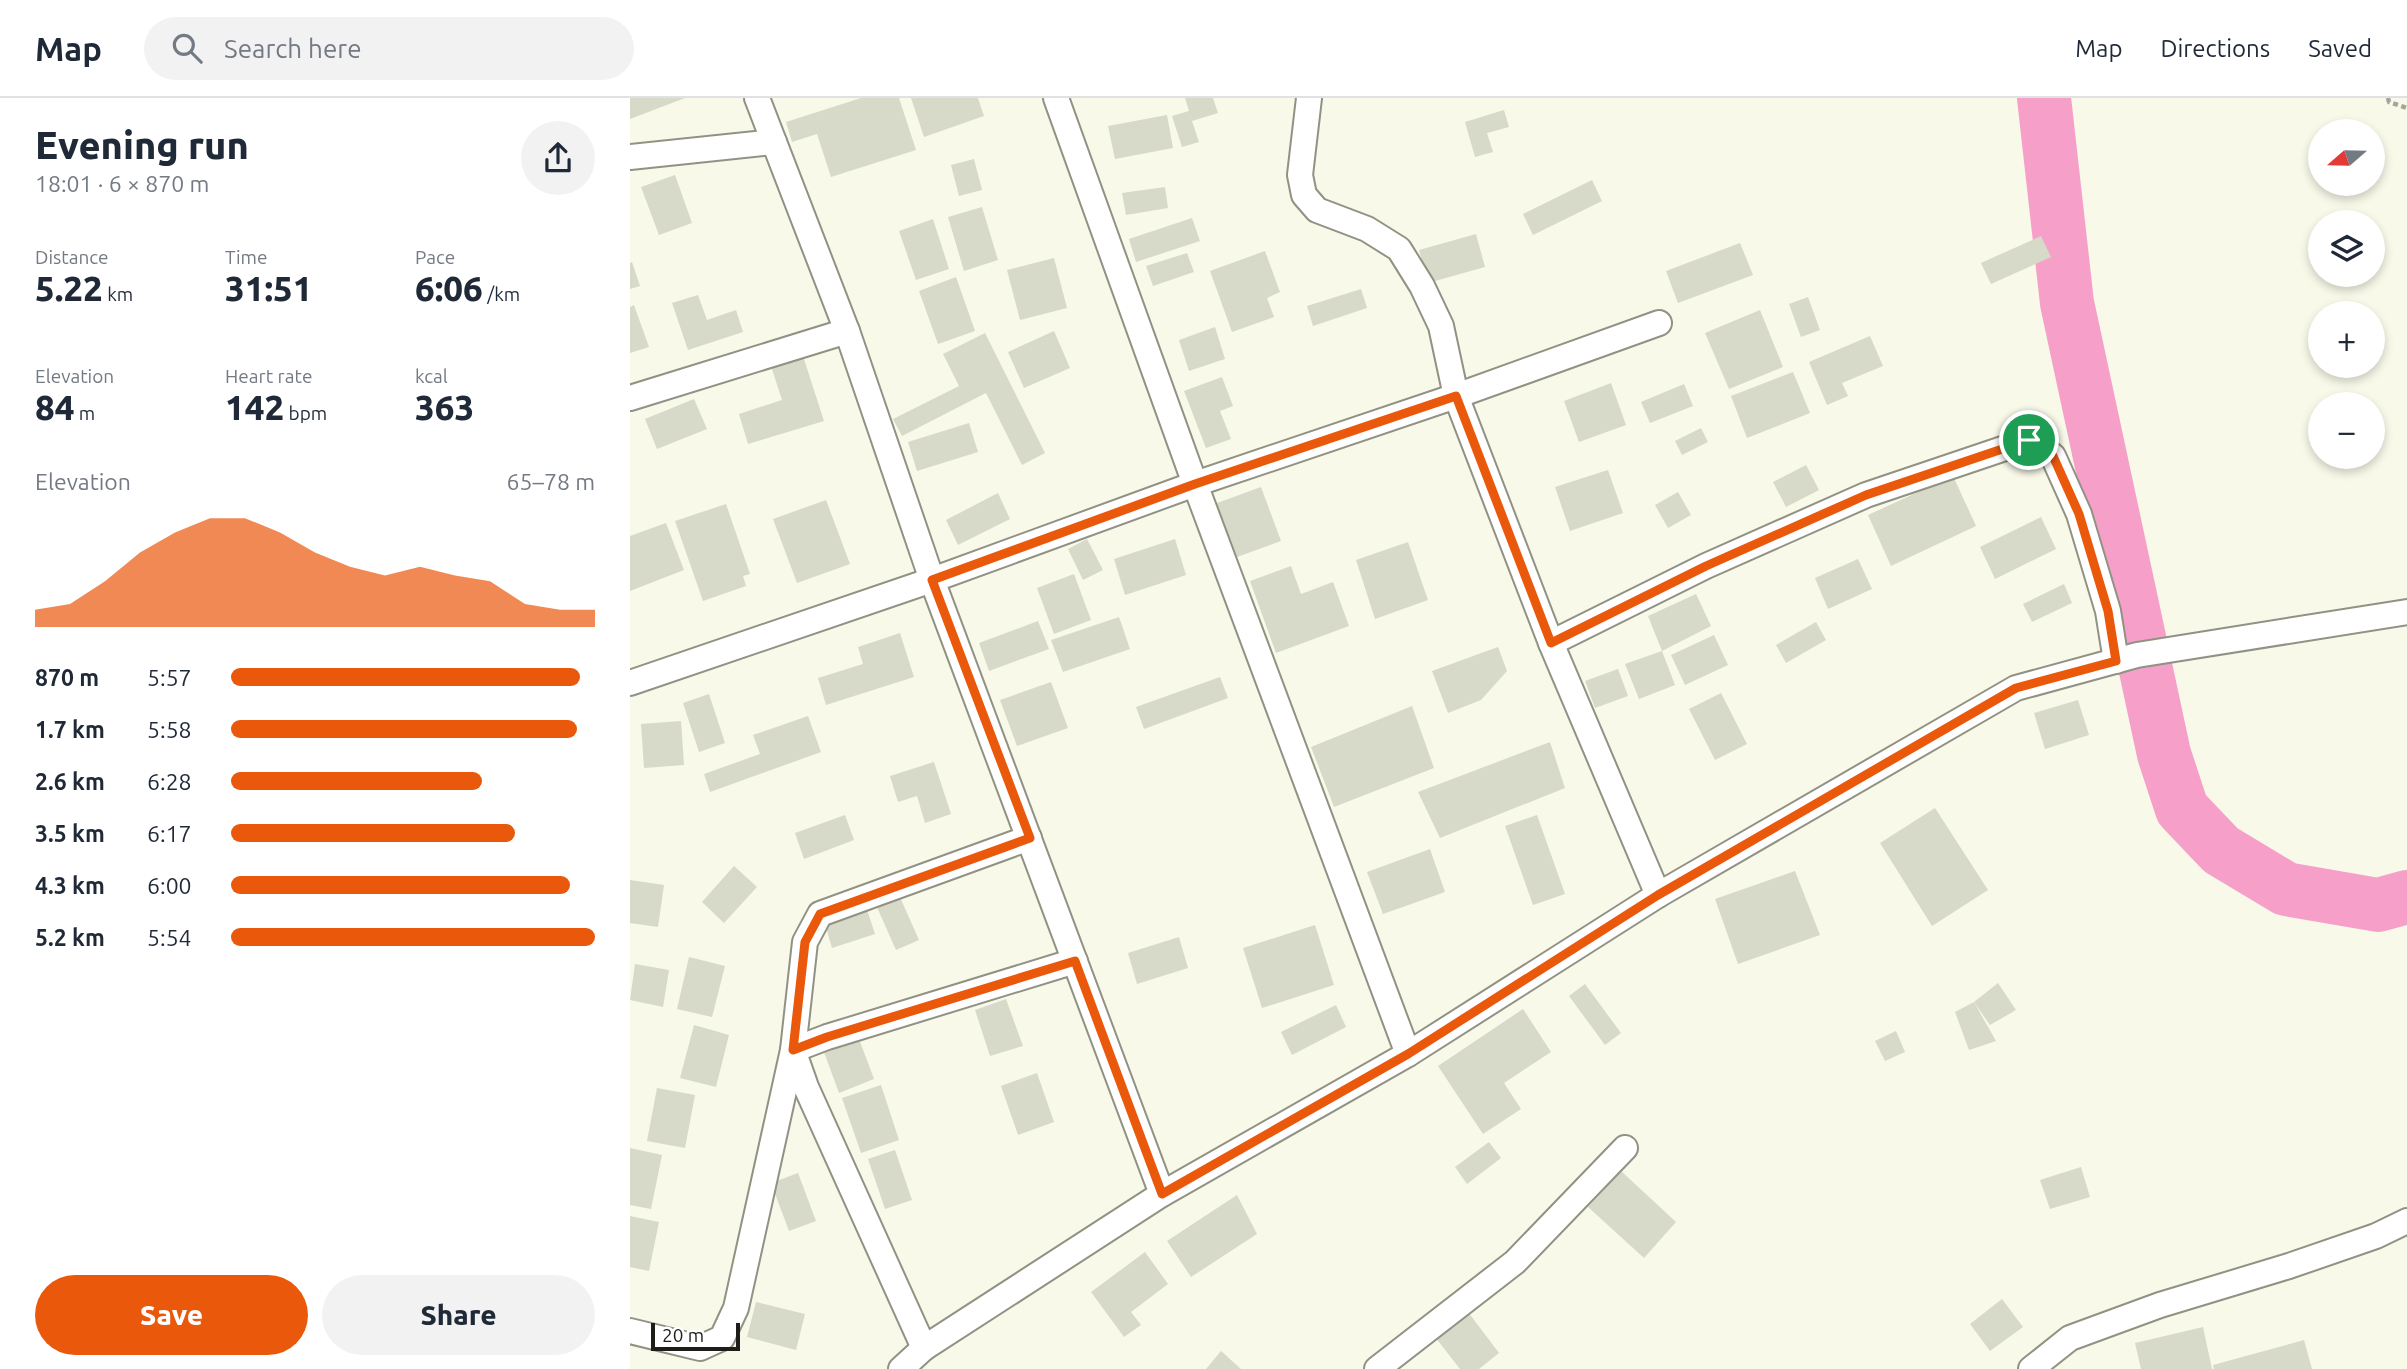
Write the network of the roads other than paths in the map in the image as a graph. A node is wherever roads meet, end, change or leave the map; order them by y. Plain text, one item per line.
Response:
1 (757, 98) edge
2 (1056, 98) edge
3 (1309, 98) edge
4 (774, 142) junction
5 (630, 157) edge
6 (1659, 323) dead end
7 (847, 331) junction
8 (1456, 396) junction
9 (630, 398) edge
10 (1195, 484) junction
11 (932, 580) junction
12 (2407, 612) edge
13 (1551, 643) junction
14 (2127, 658) junction
15 (630, 683) edge
16 (1030, 838) junction
17 (1658, 895) junction
18 (1075, 961) junction
19 (793, 1050) junction
20 (1408, 1054) junction
21 (1625, 1148) dead end
22 (1162, 1194) junction
23 (2407, 1221) edge
24 (630, 1331) edge
25 (924, 1348) junction
26 (901, 1369) edge
27 (1377, 1369) edge
28 (2031, 1369) edge

1 - 4 street
2 - 10 street
3 - 8 street
4 - 5 street
4 - 7 street
6 - 8 street
7 - 9 street
7 - 11 street
8 - 10 street
8 - 13 street
10 - 11 street
10 - 20 street
11 - 15 street
11 - 16 street
12 - 14 street
13 - 14 street
13 - 17 street
14 - 17 street
16 - 18 street
16 - 19 street
17 - 20 street
18 - 19 street
18 - 22 street
19 - 24 street
19 - 25 street
20 - 22 street
21 - 27 street
22 - 25 street
23 - 28 street
25 - 26 street

